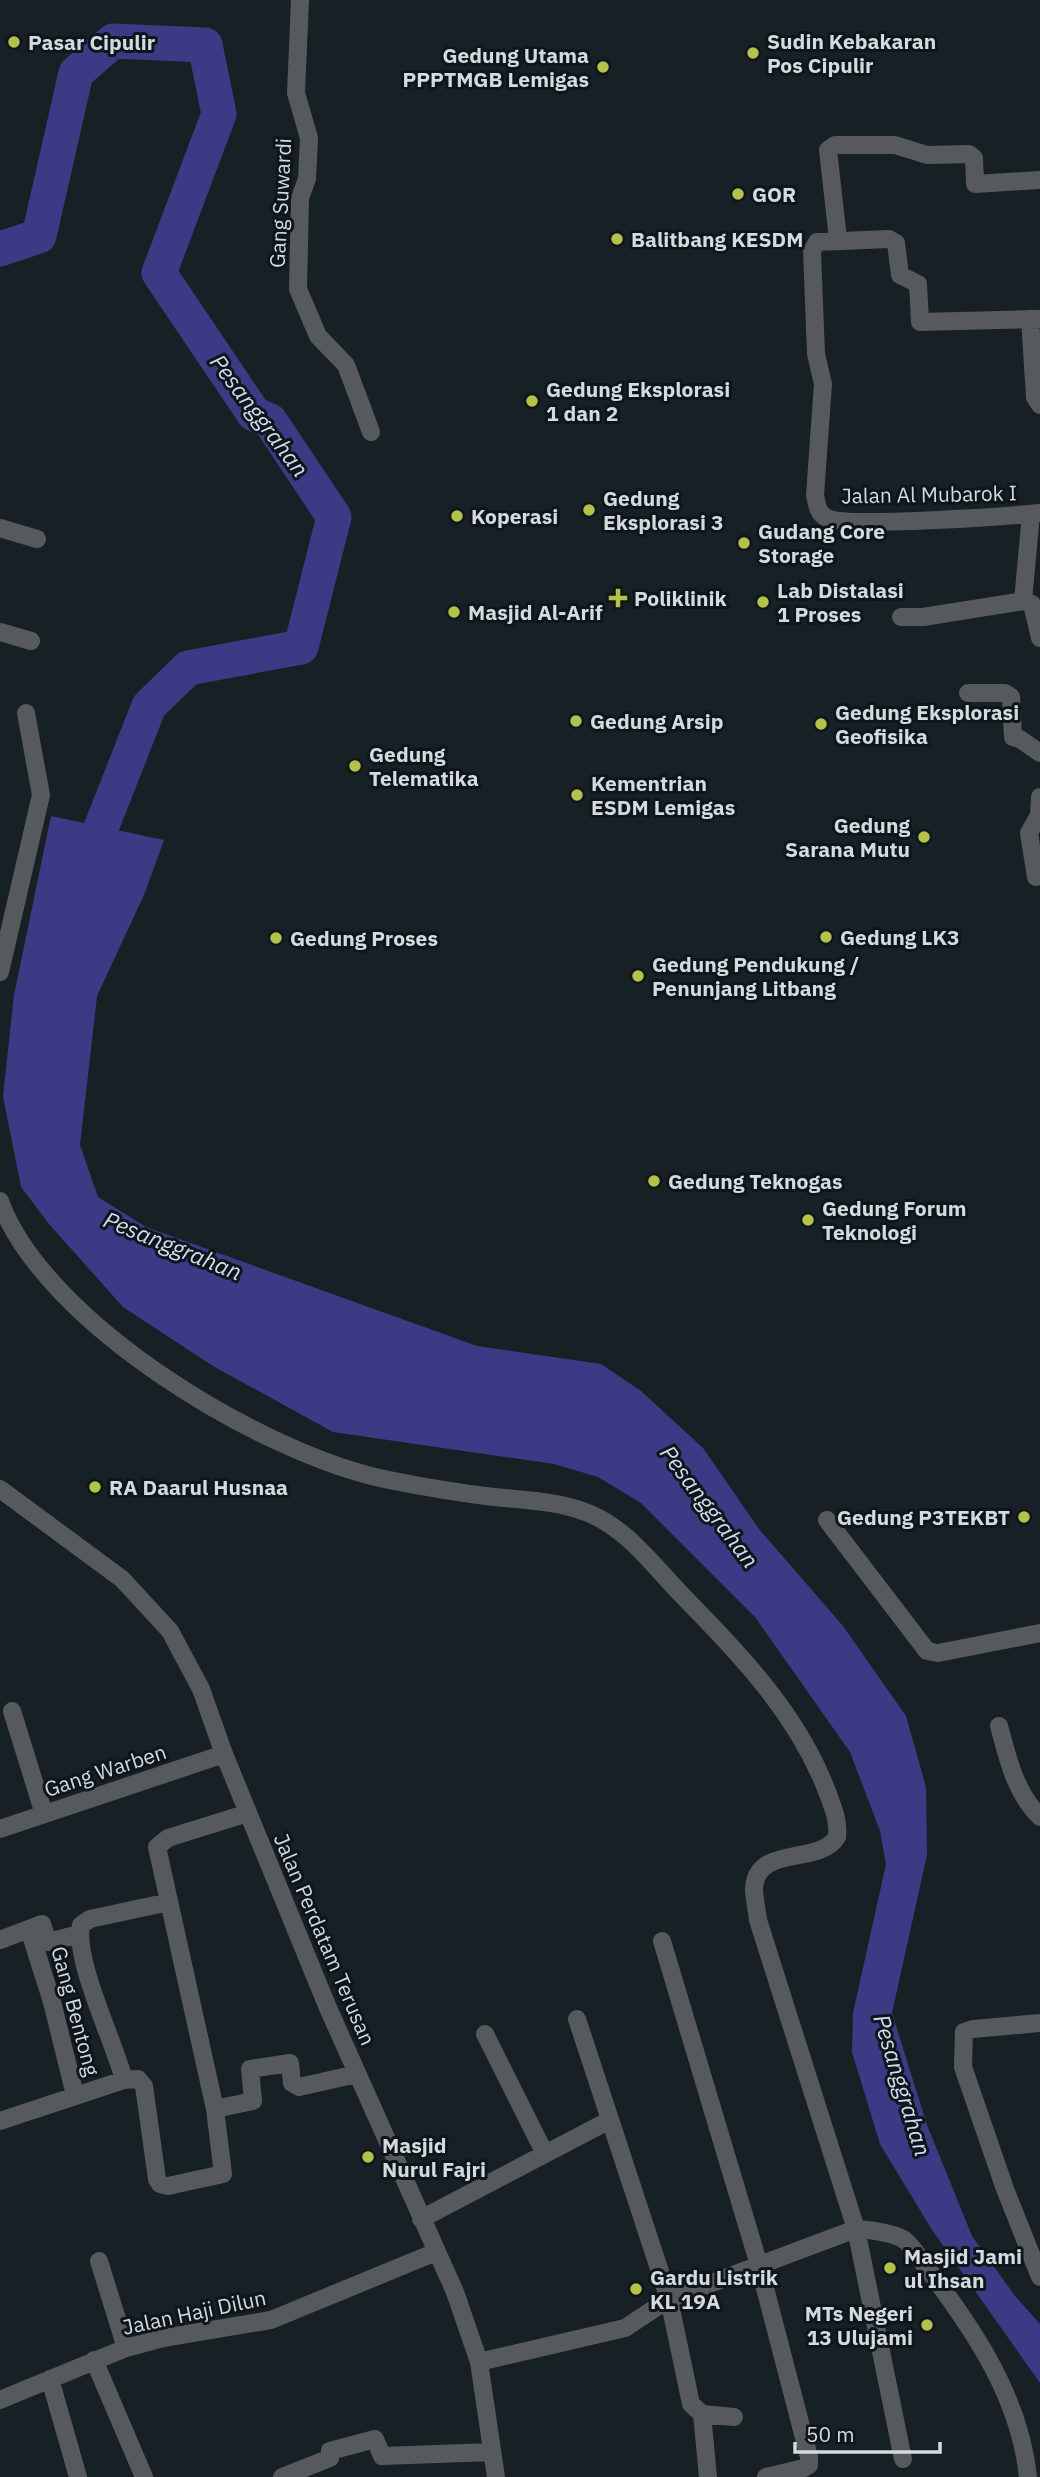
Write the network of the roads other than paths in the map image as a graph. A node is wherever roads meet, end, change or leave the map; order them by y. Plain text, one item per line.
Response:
1 (300, 0) edge
2 (1040, 180) edge
3 (838, 239) junction
4 (1035, 319) edge
5 (1040, 405) edge
6 (371, 432) dead end
7 (1036, 514) edge
8 (0, 528) edge
9 (37, 539) dead end
10 (1023, 601) junction
11 (901, 617) dead end
12 (0, 632) edge
13 (1040, 638) edge
14 (30, 641) dead end
15 (968, 693) dead end
16 (26, 713) dead end
17 (1040, 753) edge
18 (1040, 797) edge
19 (1038, 877) edge
20 (0, 972) edge
21 (0, 1201) edge
22 (0, 1489) edge
23 (827, 1520) dead end
24 (1040, 1633) edge
25 (12, 1711) dead end
26 (999, 1726) dead end
27 (224, 1754) junction
28 (248, 1813) junction
29 (44, 1814) junction
30 (1040, 1817) edge
31 (0, 1829) edge
32 (169, 1902) junction
33 (29, 1929) junction
34 (79, 1934) junction
35 (0, 1940) edge
36 (662, 1941) dead end
37 (578, 2019) dead end
38 (1040, 2024) edge
39 (485, 2034) dead end
40 (357, 2074) junction
41 (124, 2080) junction
42 (75, 2095) junction
43 (215, 2109) junction
44 (0, 2121) edge
45 (608, 2121) junction
46 (544, 2152) junction
47 (421, 2219) junction
48 (856, 2229) junction
49 (436, 2252) junction
50 (99, 2261) dead end
51 (759, 2264) junction
52 (1040, 2277) edge
53 (668, 2299) junction
54 (126, 2348) junction
55 (94, 2360) junction
56 (479, 2362) junction
57 (50, 2379) junction
58 (0, 2399) edge
59 (702, 2414) junction
60 (733, 2417) dead end
61 (492, 2452) junction
62 (903, 2459) dead end
63 (78, 2477) edge
64 (144, 2477) edge
65 (282, 2477) edge
66 (496, 2477) edge
67 (708, 2477) edge
68 (766, 2477) edge
69 (1028, 2477) edge

1 - 6 street, Gang Suwardi
2 - 3 street
3 - 4 street
3 - 7 street, Jalan Al Mubarok I
4 - 5 street
7 - 10 street
8 - 9 street
10 - 11 street
10 - 13 street
12 - 14 street
15 - 17 street
16 - 20 street
18 - 19 street
21 - 48 street
22 - 27 street, Jalan Perdatam Terusan
23 - 24 street
25 - 29 street
26 - 30 street
27 - 28 street, Jalan Perdatam Terusan
27 - 29 street, Gang Warben
28 - 32 street
28 - 40 street, Jalan Perdatam Terusan
29 - 31 street, Gang Warben
32 - 34 street
32 - 43 street
33 - 34 street
33 - 35 street, Gang Bentong
33 - 42 street, Gang Bentong
34 - 41 street
36 - 51 street
37 - 45 street
38 - 52 street
39 - 46 street
40 - 43 street
40 - 47 street, Jalan Perdatam Terusan
41 - 42 street
41 - 43 street
42 - 44 street
45 - 46 street
45 - 53 street
46 - 47 street
47 - 49 street, Jalan Perdatam Terusan
48 - 51 street
48 - 62 street
48 - 69 street
49 - 54 street, Jalan Haji Dilun
49 - 56 street, Jalan Perdatam Terusan
50 - 54 street
51 - 53 street
51 - 68 street
53 - 56 street
53 - 59 street
54 - 55 street, Jalan Haji Dilun
55 - 57 street, Jalan Haji Dilun
55 - 64 street
56 - 61 street, Jalan Perdatam Terusan
57 - 58 street, Jalan Haji Dilun
57 - 63 street
59 - 60 street
59 - 67 street
61 - 65 street
61 - 66 street, Jalan Perdatam Terusan

